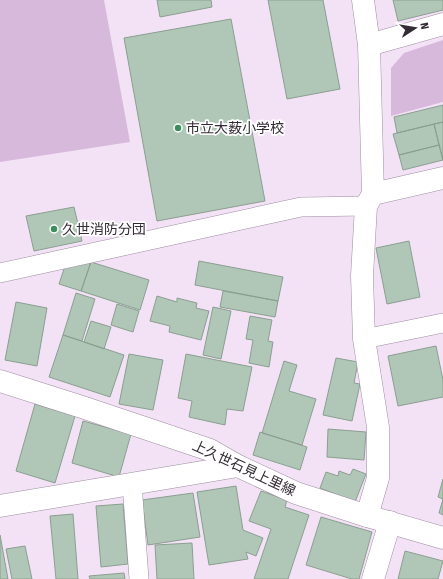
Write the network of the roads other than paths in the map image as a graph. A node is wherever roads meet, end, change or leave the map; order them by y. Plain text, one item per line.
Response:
1 (363, 0) edge
2 (443, 24) edge
3 (369, 45) junction
4 (443, 178) edge
5 (370, 200) junction
6 (0, 273) edge
7 (443, 323) edge
8 (364, 339) junction
9 (0, 381) edge
10 (238, 466) junction
11 (132, 484) junction
12 (0, 506) edge
13 (367, 516) junction
14 (390, 522) junction
15 (443, 538) edge
16 (139, 579) edge
17 (373, 579) edge

1 - 3 street
2 - 3 street
3 - 5 street
4 - 5 street
5 - 6 lane
5 - 8 street
7 - 8 lane
8 - 13 street
9 - 10 street, 上久世石見上里線
10 - 11 street
10 - 13 street, 上久世石見上里線
11 - 12 street
11 - 16 lane
13 - 14 street, 上久世石見上里線
14 - 15 street, 上久世石見上里線
14 - 17 street

